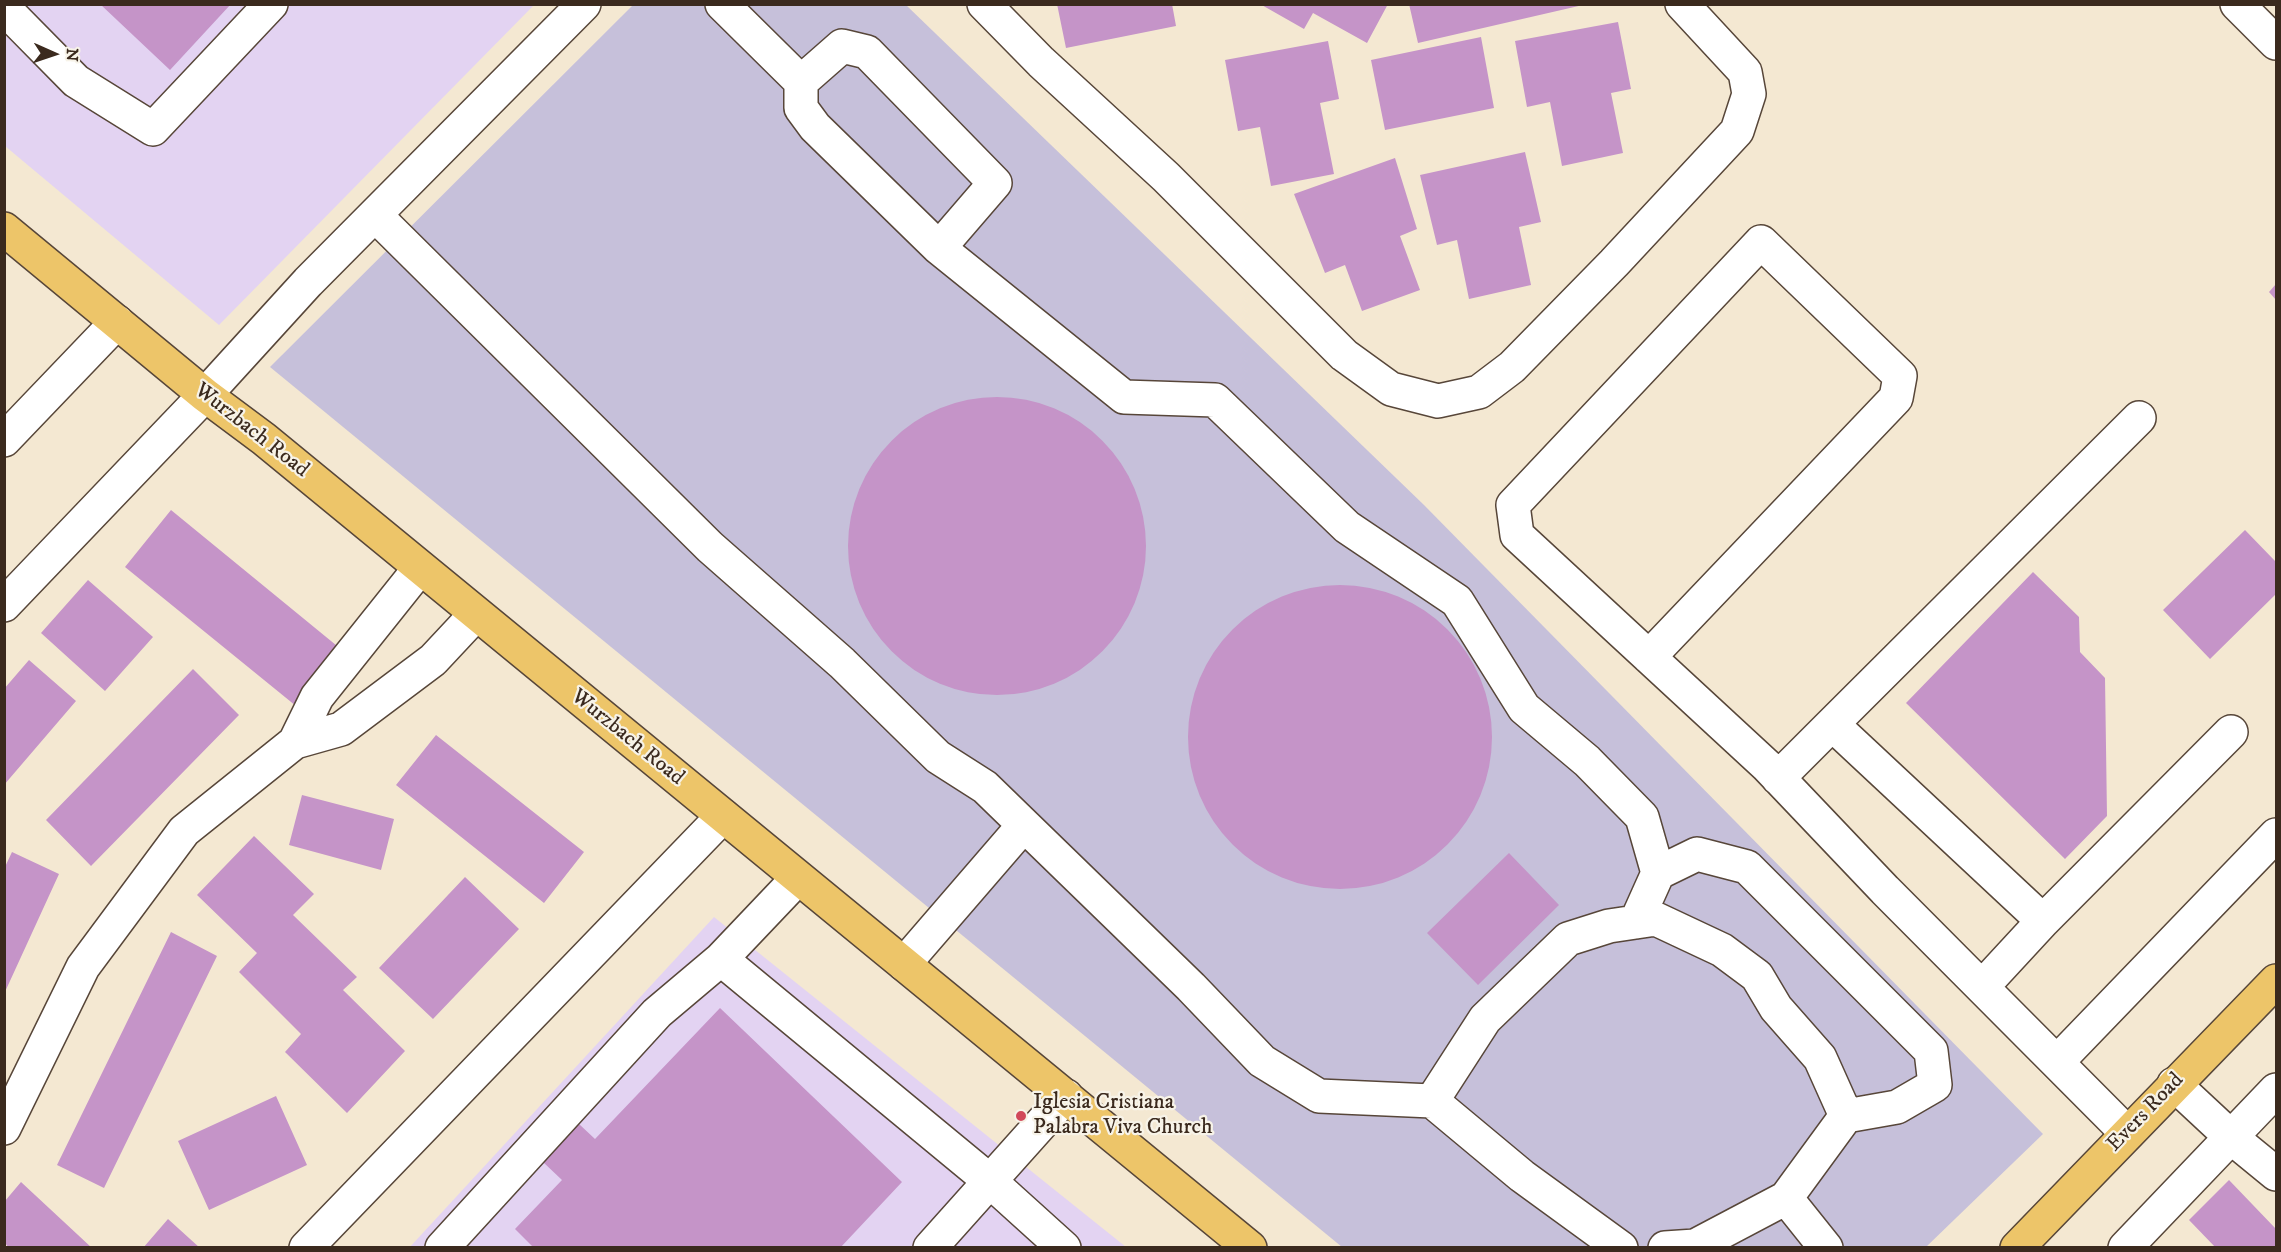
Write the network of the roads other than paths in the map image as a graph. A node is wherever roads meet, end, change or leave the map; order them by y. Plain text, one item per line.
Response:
1 (271, 4) edge
2 (584, 4) edge
3 (722, 4) edge
4 (984, 4) edge
5 (1682, 4) edge
6 (2237, 4) edge
7 (4, 8) edge
8 (2277, 43) edge
9 (801, 82) junction
10 (375, 214) junction
11 (4, 229) edge
12 (939, 248) junction
13 (117, 322) junction
14 (205, 395) junction
15 (2139, 418) dead end
16 (4, 440) edge
17 (420, 568) junction
18 (4, 605) edge
19 (476, 614) junction
20 (1649, 657) junction
21 (1832, 724) junction
22 (2231, 732) dead end
23 (295, 742) junction
24 (1778, 778) junction
25 (723, 816) junction
26 (1024, 825) junction
27 (2277, 835) edge
28 (1658, 873) junction
29 (798, 878) junction
30 (2043, 921) junction
31 (1636, 922) junction
32 (721, 960) junction
33 (904, 964) junction
34 (2277, 981) edge
35 (1982, 987) junction
36 (2057, 1062) junction
37 (2174, 1084) junction
38 (2277, 1090) edge
39 (1066, 1096) junction
40 (1432, 1101) junction
41 (1846, 1116) junction
42 (4, 1128) edge
43 (2127, 1133) junction
44 (2232, 1138) junction
45 (2277, 1174) edge
46 (991, 1182) junction
47 (1786, 1198) junction
48 (1247, 1247) edge
49 (306, 1248) edge
50 (442, 1248) edge
51 (930, 1248) edge
52 (1064, 1248) edge
53 (1621, 1248) edge
54 (1665, 1248) edge
55 (1826, 1248) edge
56 (2017, 1248) edge
57 (2125, 1248) edge

1 - 7 street
2 - 10 street
3 - 9 street
4 - 5 street
6 - 8 street
9 - 12 street
9 - 12 street
10 - 14 street
10 - 26 street
11 - 13 main road, Wurzbach Road
12 - 28 street
13 - 14 main road, Wurzbach Road
13 - 16 street
14 - 17 main road, Wurzbach Road
14 - 18 street
15 - 21 street
17 - 19 main road, Wurzbach Road
17 - 23 street
19 - 23 street
19 - 25 main road, Wurzbach Road
20 - 20 street
20 - 24 street
21 - 24 street
21 - 30 street
22 - 30 street
23 - 42 street
24 - 35 street
25 - 29 main road, Wurzbach Road
25 - 49 street
26 - 33 street
26 - 40 street
27 - 36 street
28 - 31 street
28 - 41 street
29 - 32 street
29 - 33 main road, Wurzbach Road
30 - 35 street
31 - 40 street
31 - 41 street
32 - 46 street
32 - 50 street
33 - 39 main road, Wurzbach Road
34 - 37 main road, Evers Road
35 - 36 street
36 - 43 street
37 - 43 main road, Evers Road
37 - 44 street
38 - 44 street
39 - 46 street
39 - 48 main road, Wurzbach Road
40 - 53 street
41 - 47 street
43 - 56 main road, Evers Road
44 - 45 street
44 - 57 street
46 - 51 street
46 - 52 street
47 - 54 street
47 - 55 street

